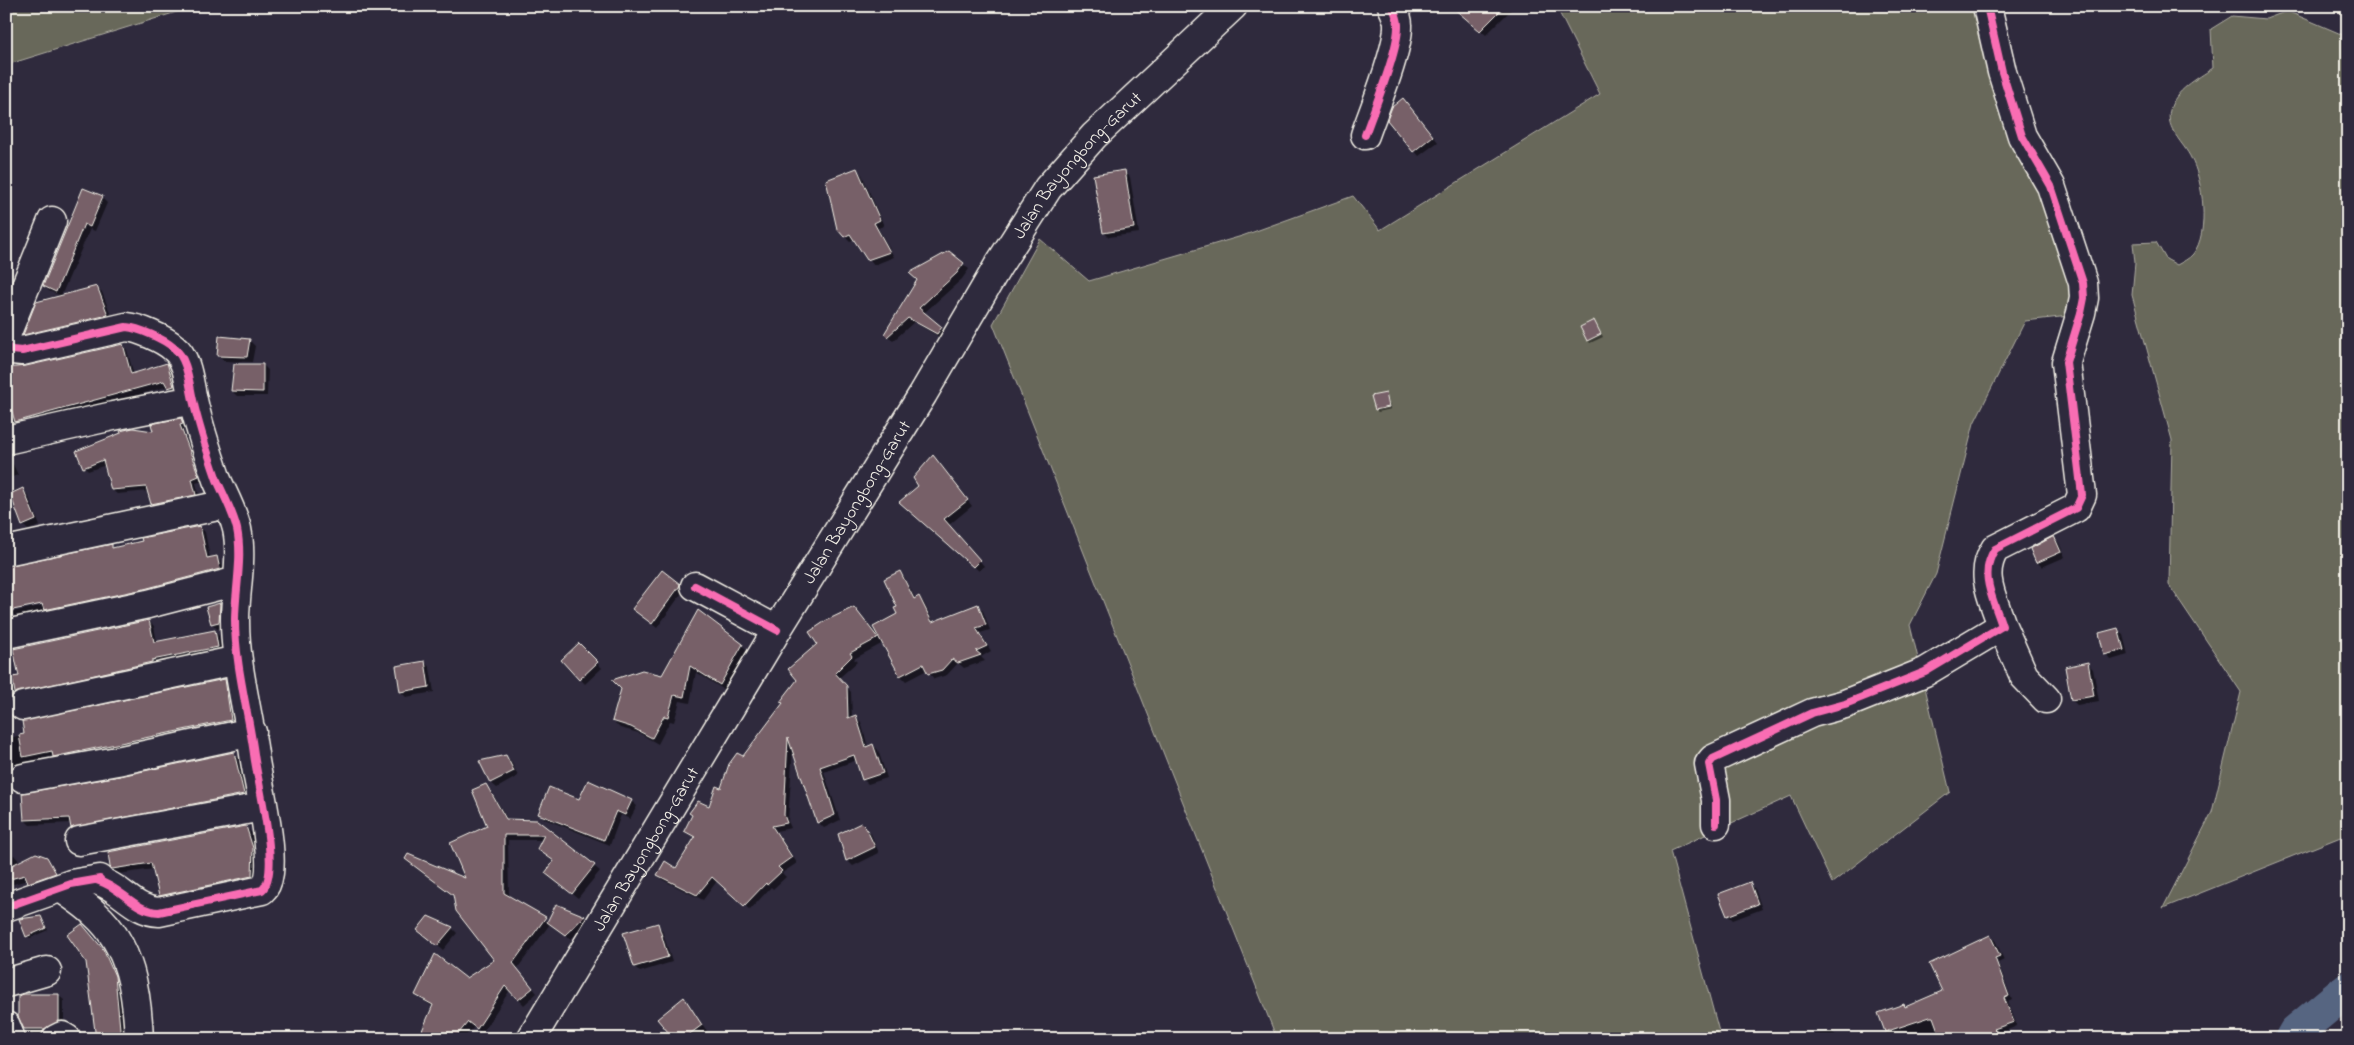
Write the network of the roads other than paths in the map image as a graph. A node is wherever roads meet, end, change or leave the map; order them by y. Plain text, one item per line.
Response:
1 (1233, 6) edge
2 (1392, 6) edge
3 (1987, 6) edge
4 (1365, 135) dead end
5 (52, 220) dead end
6 (6, 335) edge
7 (6, 342) edge
8 (193, 400) junction
9 (6, 440) edge
10 (227, 504) junction
11 (7, 547) edge
12 (237, 581) junction
13 (695, 586) dead end
14 (2002, 626) junction
15 (777, 630) junction
16 (6, 634) edge
17 (238, 660) junction
18 (2046, 699) dead end
19 (23, 706) dead end
20 (252, 732) junction
21 (23, 778) dead end
22 (262, 807) junction
23 (1716, 824) dead end
24 (79, 841) dead end
25 (66, 886) junction
26 (6, 907) edge
27 (47, 970) dead end
28 (6, 983) edge
29 (6, 1026) edge
30 (11, 1039) edge
31 (56, 1039) edge
32 (67, 1039) edge
33 (139, 1039) edge
34 (531, 1039) edge

1 - 15 street, Jalan Bayongbong-Garut
2 - 4 street
3 - 14 street
5 - 6 street
7 - 8 street
8 - 9 street
8 - 10 street
10 - 11 street
10 - 12 street
12 - 16 street
12 - 17 street
13 - 15 street
14 - 18 street
14 - 23 street
15 - 34 street, Jalan Bayongbong-Garut
17 - 19 street
17 - 20 street
20 - 21 street
20 - 22 street
22 - 24 street
22 - 25 street
25 - 26 street
25 - 33 street
27 - 28 street
29 - 30 street
31 - 32 street

